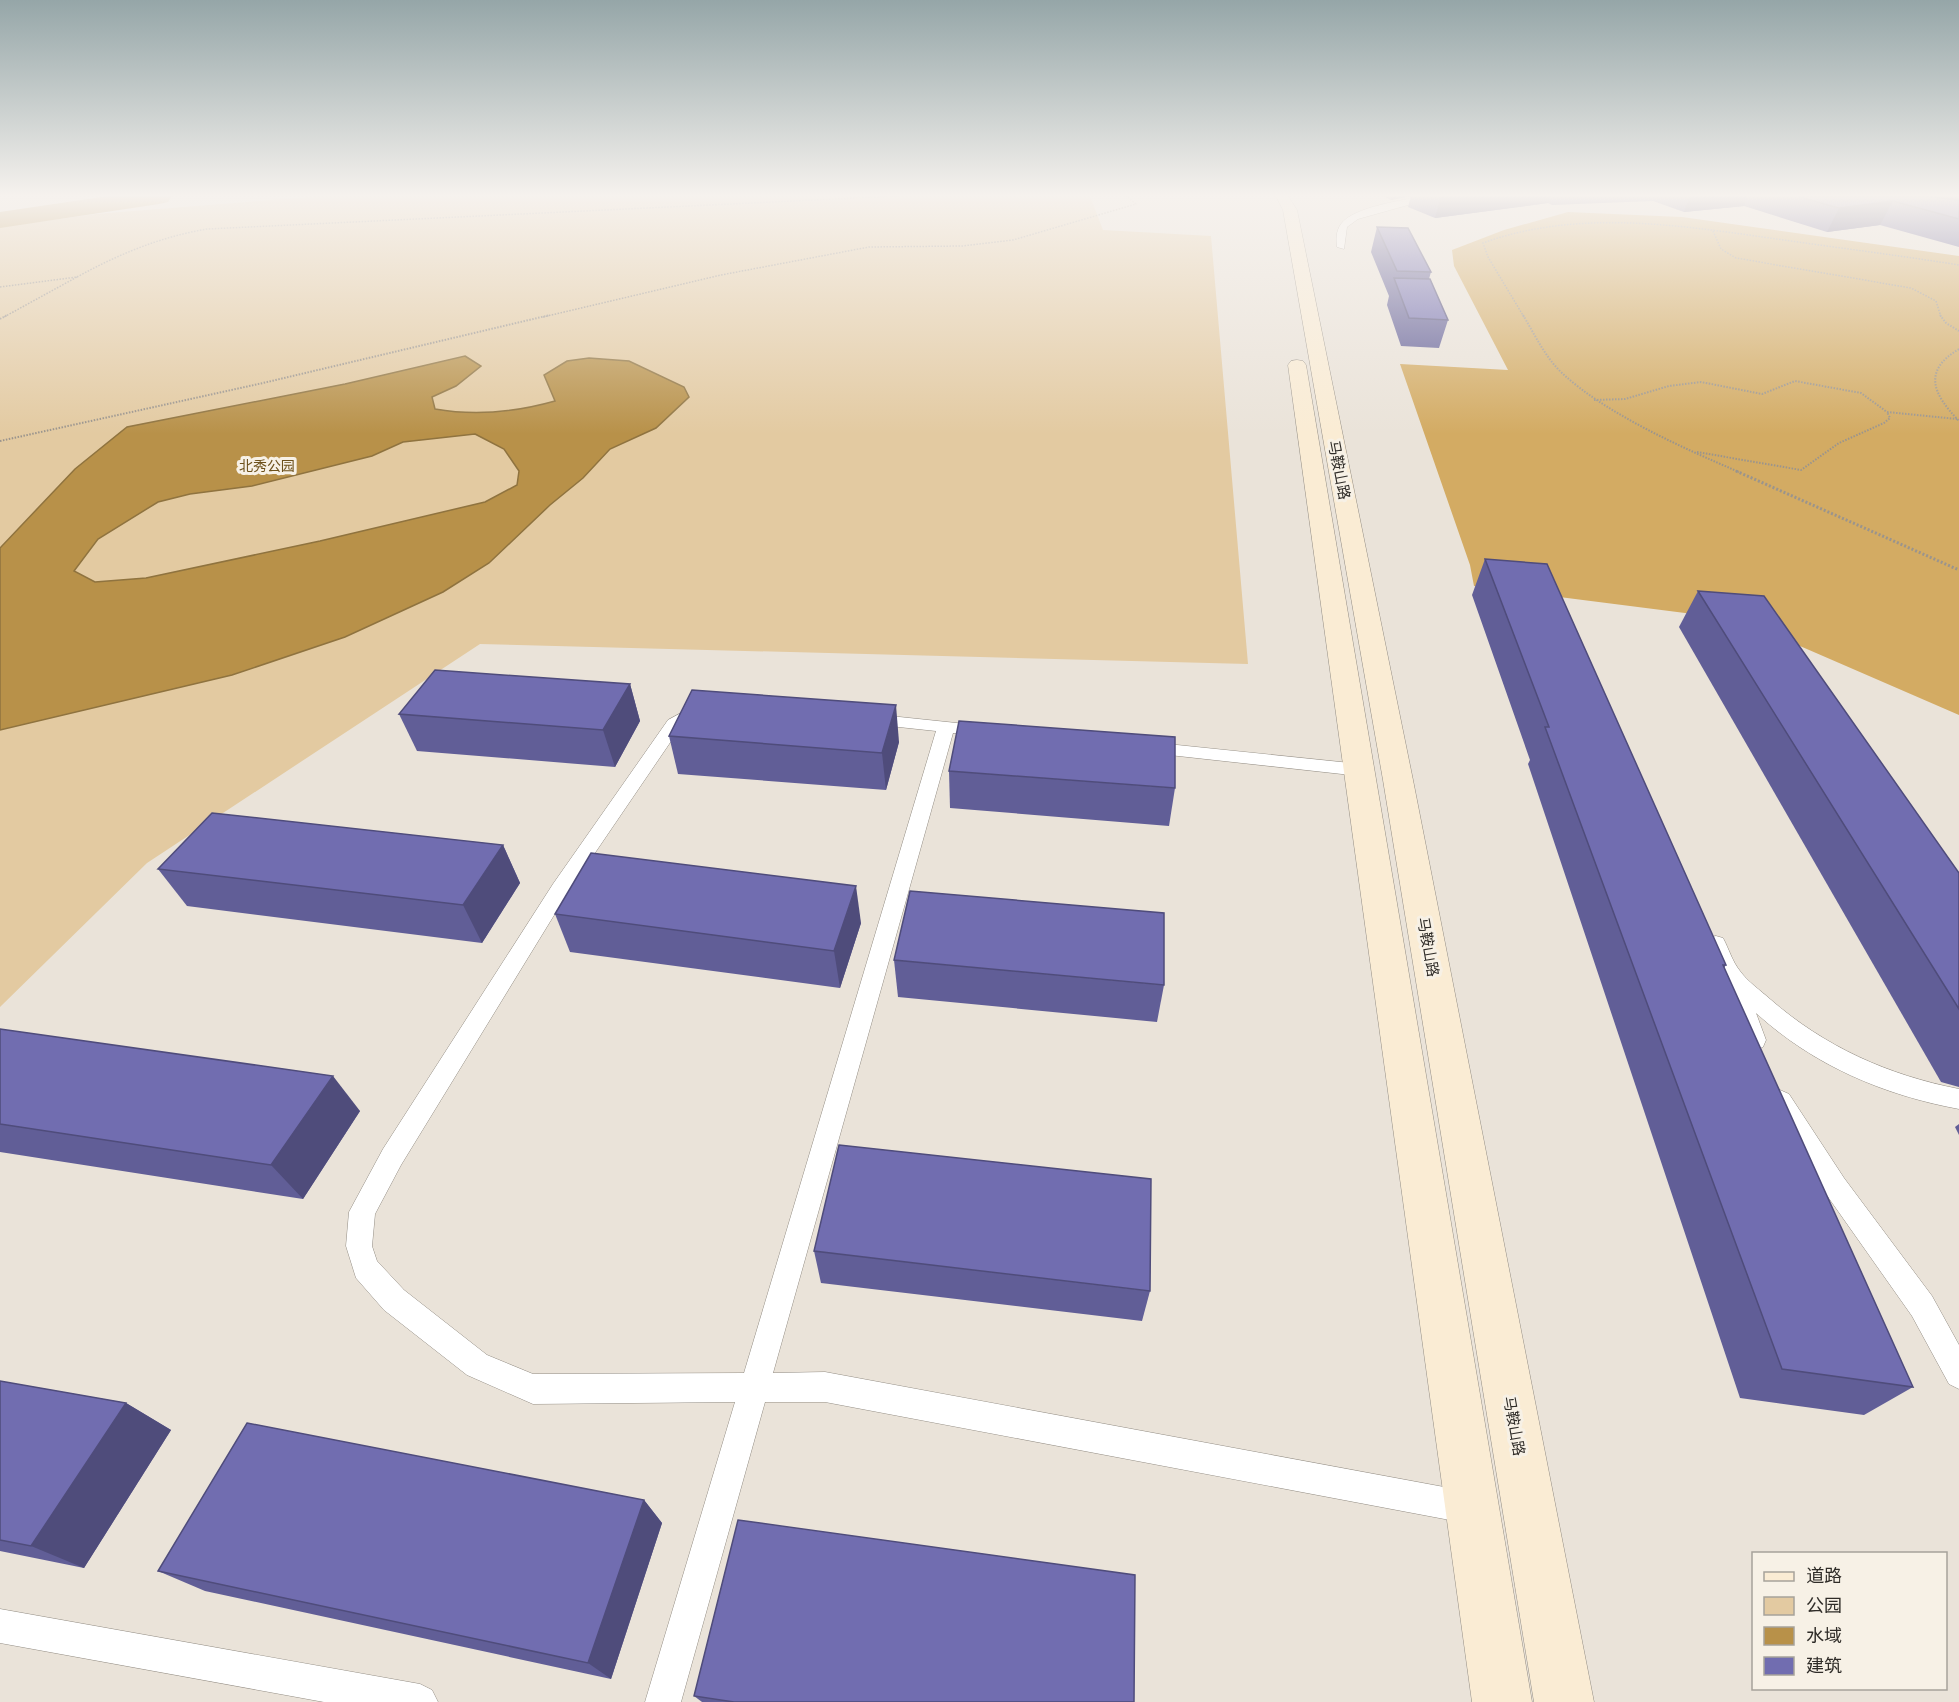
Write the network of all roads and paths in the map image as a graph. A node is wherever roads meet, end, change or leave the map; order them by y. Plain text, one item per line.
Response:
1 (79, 275) edge
2 (723, 275) edge
3 (1285, 275) edge
4 (1302, 275) edge
5 (1499, 275) edge
6 (1838, 275) edge
7 (76, 277) junction
8 (0, 287) edge
9 (0, 319) edge
10 (1959, 331) edge
11 (1959, 350) edge
12 (1594, 400) junction
13 (1887, 411) junction
14 (1958, 420) edge
15 (0, 441) edge
16 (1691, 451) junction
17 (1959, 570) edge
18 (713, 705) edge
19 (852, 717) edge
20 (946, 727) junction
21 (1006, 733) edge
22 (1124, 745) edge
23 (1360, 770) junction
24 (1708, 928) edge
25 (1730, 975) junction
26 (1959, 1099) edge
27 (1959, 1374) edge
28 (754, 1388) junction
29 (1472, 1508) junction
30 (0, 1626) edge
31 (420, 1702) edge
32 (663, 1702) edge
33 (1502, 1702) edge
34 (1564, 1702) edge

1 - 7 path
2 - 15 path
3 - 23 main road, 马鞍山路
4 - 34 main road, 马鞍山路
5 - 12 path
6 - 10 path
7 - 8 path
7 - 9 path
11 - 14 path
12 - 13 path
12 - 16 path
13 - 14 path
13 - 16 path
16 - 17 path
18 - 28 lane
19 - 20 lane
20 - 21 lane
20 - 28 lane
22 - 23 lane
23 - 29 main road, 马鞍山路
24 - 25 lane
25 - 26 lane
25 - 27 lane
28 - 29 lane
28 - 32 lane
29 - 33 main road, 马鞍山路
30 - 31 lane

